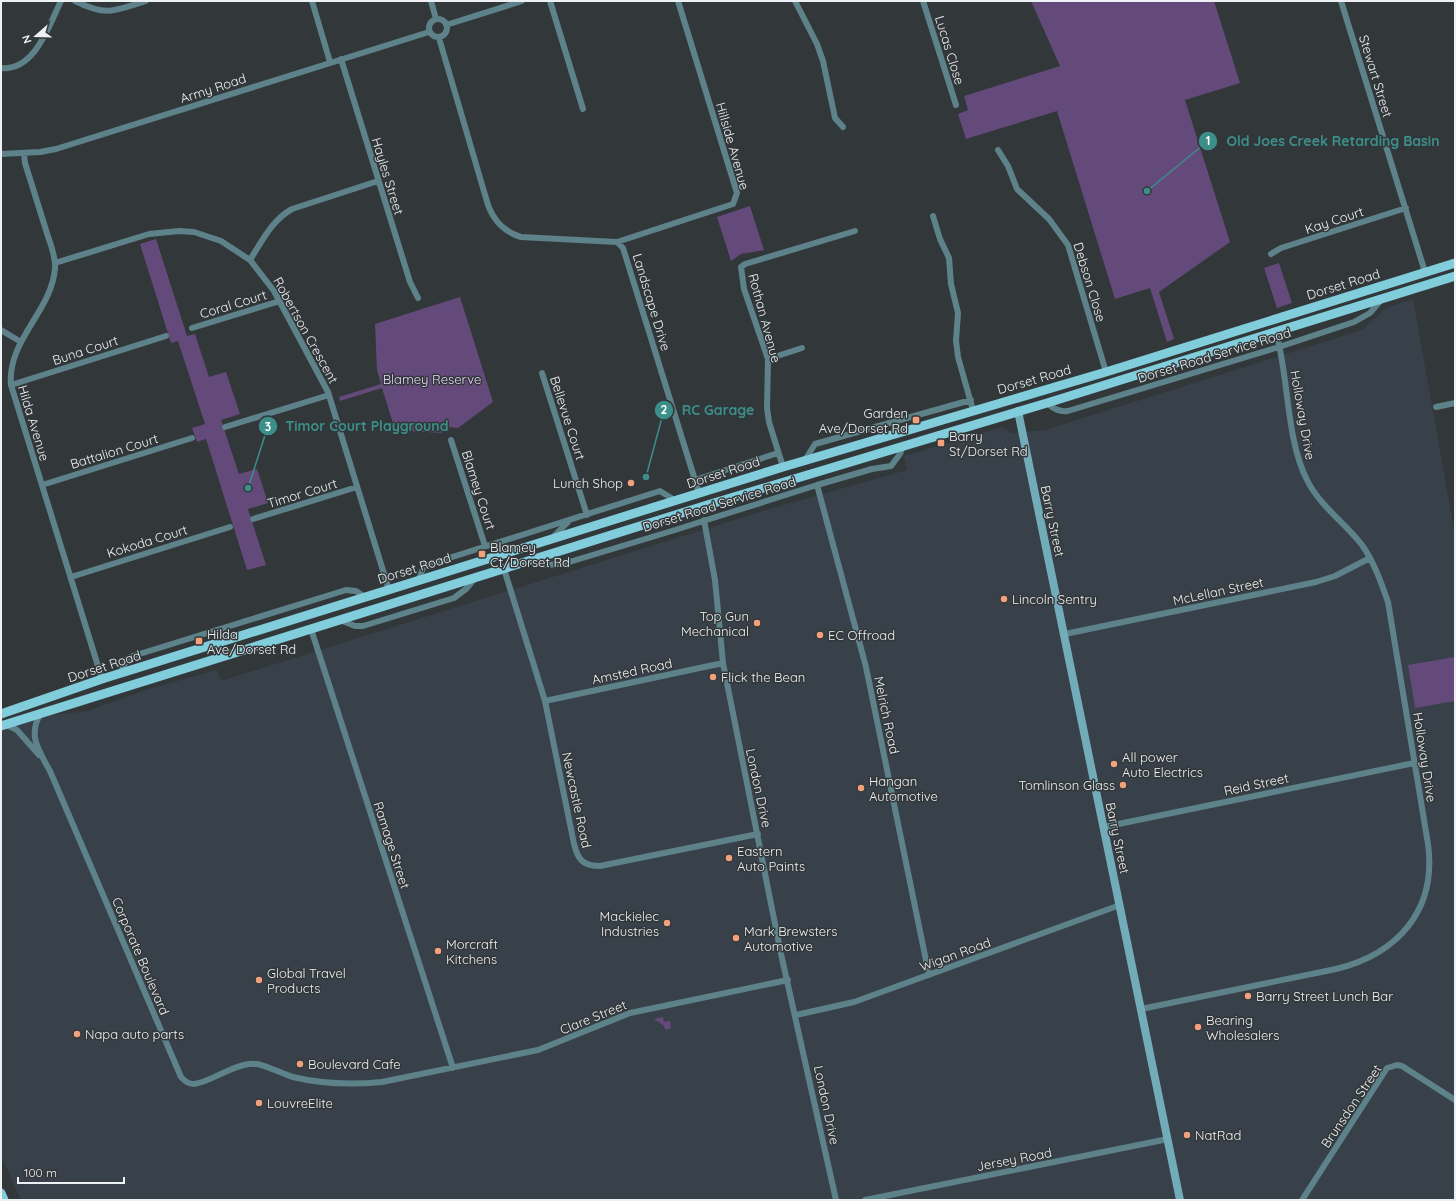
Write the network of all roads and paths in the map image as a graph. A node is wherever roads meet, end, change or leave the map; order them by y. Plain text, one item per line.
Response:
1 (61, 1) edge
2 (74, 1) edge
3 (146, 1) edge
4 (312, 1) edge
5 (431, 1) edge
6 (522, 1) edge
7 (550, 1) edge
8 (678, 1) edge
9 (795, 1) edge
10 (923, 1) edge
11 (1341, 1) edge
12 (436, 19) junction
13 (446, 25) junction
14 (429, 32) junction
15 (439, 38) junction
16 (341, 59) junction
17 (330, 62) junction
18 (1, 68) edge
19 (956, 105) dead end
20 (583, 108) dead end
21 (843, 127) dead end
22 (998, 150) dead end
23 (24, 153) junction
24 (1, 154) edge
25 (378, 181) junction
26 (1406, 208) junction
27 (933, 216) dead end
28 (855, 231) dead end
29 (617, 242) junction
30 (1271, 254) dead end
31 (250, 260) junction
32 (55, 263) junction
33 (1455, 263) edge
34 (1425, 272) junction
35 (1455, 276) edge
36 (1429, 284) junction
37 (418, 298) dead end
38 (1382, 300) junction
39 (280, 301) junction
40 (192, 328) dead end
41 (1, 330) edge
42 (1276, 332) junction
43 (166, 336) dead end
44 (21, 342) junction
45 (1279, 347) junction
46 (802, 348) dead end
47 (768, 359) junction
48 (1106, 372) junction
49 (542, 373) dead end
50 (11, 385) junction
51 (329, 396) junction
52 (1015, 398) junction
53 (971, 400) junction
54 (1047, 403) junction
55 (1455, 403) edge
56 (1436, 407) dead end
57 (973, 410) junction
58 (1018, 411) junction
59 (225, 427) dead end
60 (894, 434) junction
61 (192, 438) dead end
62 (452, 440) dead end
63 (903, 446) junction
64 (778, 453) junction
65 (805, 460) junction
66 (782, 467) junction
67 (695, 480) junction
68 (42, 485) junction
69 (817, 485) junction
70 (357, 487) junction
71 (700, 493) junction
72 (676, 501) junction
73 (704, 506) junction
74 (587, 515) junction
75 (253, 519) dead end
76 (570, 520) junction
77 (704, 520) junction
78 (230, 527) dead end
79 (550, 540) junction
80 (485, 546) junction
81 (1370, 558) junction
82 (530, 560) junction
83 (504, 569) junction
84 (71, 577) junction
85 (476, 577) junction
86 (418, 581) junction
87 (389, 590) junction
88 (365, 597) junction
89 (393, 603) junction
90 (307, 615) junction
91 (340, 620) junction
92 (311, 629) junction
93 (1065, 634) junction
94 (206, 647) junction
95 (219, 658) junction
96 (723, 663) junction
97 (120, 674) junction
98 (102, 679) junction
99 (106, 693) junction
100 (545, 701) junction
101 (41, 713) junction
102 (1, 714) edge
103 (3, 725) edge
104 (44, 761) junction
105 (1414, 763) junction
106 (1104, 827) junction
107 (758, 834) junction
108 (1120, 905) junction
109 (929, 975) junction
110 (788, 980) junction
111 (1141, 1009) junction
112 (796, 1015) junction
113 (453, 1068) junction
114 (406, 1078) joint
115 (1455, 1100) edge
116 (1168, 1139) junction
117 (1, 1193) edge
118 (4, 1200) edge
119 (836, 1200) edge
120 (865, 1200) edge
121 (1180, 1200) edge
122 (1302, 1200) edge

1 - 18 street
2 - 3 street
4 - 17 street
5 - 12 street
6 - 13 street
7 - 20 street
8 - 29 street, Hillside Avenue
9 - 21 street
10 - 19 street, Lucas Close
11 - 26 street, Stewart Street
12 - 13 street
12 - 14 street
13 - 15 street
14 - 15 street
14 - 16 street, Army Road
15 - 29 street, Landscape Drive
16 - 17 street, Army Road
16 - 25 street, Hayles Street
17 - 23 street, Army Road
22 - 48 street, Debson Close
23 - 24 street, Army Road
23 - 32 street, Hilda Avenue
25 - 31 street
25 - 37 street, Hayles Street
26 - 30 street, Kay Court
26 - 34 street, Stewart Street
27 - 53 street
28 - 47 street, Rothan Avenue
29 - 67 street, Landscape Drive
31 - 32 street, Robertson Crescent
31 - 39 street, Robertson Crescent
32 - 44 street, Hilda Avenue
33 - 34 main road, Dorset Road
34 - 36 main road
34 - 48 main road, Dorset Road
35 - 36 main road, Dorset Road
36 - 38 main road, Dorset Road
38 - 42 main road, Dorset Road
38 - 45 street, Dorset Road Service Road
39 - 40 street, Coral Court
39 - 51 street, Robertson Crescent
41 - 44 street
42 - 45 street, Holloway Drive
42 - 54 main road, Dorset Road
43 - 50 street, Buna Court
44 - 50 street, Hilda Avenue
45 - 54 street, Dorset Road Service Road
45 - 81 street, Holloway Drive
46 - 47 street
47 - 64 street, Rothan Avenue
48 - 52 main road, Dorset Road
49 - 74 street, Bellevue Court
50 - 68 street, Hilda Avenue
51 - 59 street
51 - 70 street, Robertson Crescent
52 - 57 main road, Dorset Road
52 - 58 main road
53 - 57 street
53 - 65 street, Dorset Road Service Road
54 - 58 main road, Dorset Road
55 - 56 street
57 - 60 main road, Dorset Road
58 - 63 main road, Dorset Road
58 - 93 main road, Barry Street
60 - 63 main road
60 - 65 main road, Dorset Road
61 - 68 street, Battalion Court
62 - 80 street, Blamey Court
63 - 69 street, Dorset Road Service Road
63 - 73 main road, Dorset Road
64 - 66 street, Rothan Avenue
64 - 67 street
65 - 66 main road, Dorset Road
66 - 71 main road, Dorset Road
67 - 71 street, Landscape Drive
68 - 84 street, Hilda Avenue
69 - 77 street, Dorset Road Service Road
69 - 109 street, Melrich Road
70 - 75 street, Timor Court
70 - 87 street, Robertson Crescent
71 - 72 main road, Dorset Road
71 - 73 main road
72 - 74 street, Dorset Road Service Road
72 - 79 main road, Dorset Road
73 - 82 main road, Dorset Road
74 - 76 street, Dorset Road Service Road
76 - 79 street, Dorset Road Service Road
76 - 80 street, Dorset Road Service Road
77 - 82 street, Dorset Road Service Road
77 - 96 street, London Drive
78 - 84 street, Kokoda Court
79 - 86 main road, Dorset Road
80 - 86 street, Dorset Road Service Road
81 - 93 street, McLellan Street
81 - 105 street, Holloway Drive
82 - 83 main road, Dorset Road
83 - 85 main road, Dorset Road
83 - 100 street, Newcastle Road
84 - 98 street, Hilda Avenue
85 - 89 main road, Dorset Road
85 - 91 street
86 - 87 main road, Dorset Road
87 - 88 main road, Dorset Road
87 - 89 main road
88 - 90 main road, Dorset Road
88 - 97 street
89 - 91 main road, Dorset Road
90 - 92 main road
90 - 94 main road, Dorset Road
91 - 92 main road, Dorset Road
92 - 95 main road, Dorset Road
92 - 113 street, Ramage Street
93 - 106 main road, Barry Street
94 - 95 main road
94 - 97 main road, Dorset Road
95 - 99 main road, Dorset Road
96 - 100 street, Amsted Road
96 - 107 street, London Drive
97 - 98 main road, Dorset Road
98 - 99 main road
98 - 102 main road, Dorset Road
99 - 101 main road, Dorset Road
100 - 107 street, Newcastle Road
101 - 103 main road, Dorset Road
101 - 104 street, Corporate Boulevard
103 - 104 street, Corporate Boulevard
104 - 114 street, Corporate Boulevard
105 - 106 street, Reid Street
105 - 111 street, Holloway Drive
106 - 108 main road, Barry Street
107 - 110 street, London Drive
108 - 109 street, Wigan Road
108 - 111 main road, Barry Street
109 - 112 street, Wigan Road
110 - 112 street, London Drive
110 - 113 street, Clare Street
111 - 116 main road, Barry Street
112 - 119 street, London Drive
113 - 114 street, Clare Street
115 - 122 street, Brunsdon Street
116 - 120 street, Jersey Road
116 - 121 main road, Barry Street
117 - 118 main road

